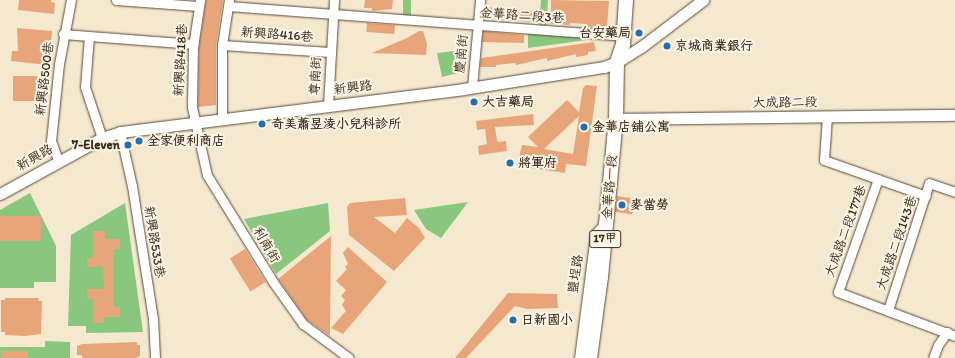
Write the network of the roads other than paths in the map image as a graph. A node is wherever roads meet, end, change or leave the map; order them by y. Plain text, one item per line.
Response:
1 (71, 0) edge
2 (116, 0) edge
3 (334, 0) edge
4 (480, 0) edge
5 (626, 0) edge
6 (703, 0) edge
7 (199, 3) edge
8 (228, 3) edge
9 (333, 13) junction
10 (478, 25) junction
11 (63, 34) junction
12 (90, 36) junction
13 (623, 36) junction
14 (194, 44) junction
15 (222, 44) junction
16 (330, 52) junction
17 (617, 62) junction
18 (472, 87) junction
19 (328, 105) junction
20 (955, 115) edge
21 (827, 116) junction
22 (222, 118) junction
23 (616, 119) junction
24 (195, 122) junction
25 (120, 132) junction
26 (102, 138) junction
27 (58, 160) junction
28 (878, 179) junction
29 (955, 192) edge
30 (0, 194) edge
31 (926, 196) junction
32 (606, 222) junction
33 (838, 292) joint
34 (888, 310) junction
35 (951, 334) edge
36 (155, 358) edge
37 (349, 358) edge
38 (579, 358) edge
39 (590, 358) edge
40 (933, 358) edge

1 - 11 street, 新興路500巷
2 - 7 street
3 - 9 street, 尊南街
4 - 10 street, 慶南街
5 - 13 main road, 17甲
6 - 17 street, 新興路
7 - 14 street, 新興路418巷
8 - 9 street, 金華路二段3巷
8 - 15 street, 新興路416巷
9 - 10 street, 金華路二段3巷
9 - 16 street, 尊南街
10 - 13 street, 金華路二段3巷
10 - 18 street, 慶南街
11 - 12 street
11 - 27 street, 新興路500巷
12 - 14 street
12 - 26 street
13 - 17 main road, 17甲
14 - 24 street, 新興路418巷
15 - 16 street, 新興路416巷
15 - 22 street, 新興路416巷
16 - 19 street, 尊南街
17 - 18 street, 新興路
17 - 23 main road, 金華路一段 / 17甲
18 - 19 street, 新興路
19 - 22 street, 新興路
20 - 21 street, 大成路二段
21 - 23 street, 大成路二段
21 - 28 street, 大成路二段177巷
22 - 24 street, 新興路
23 - 32 main road, 金華路一段 / 17甲
24 - 25 street, 新興路
24 - 37 street, 利南街
25 - 26 street, 新興路
25 - 36 street, 新興路533巷
26 - 27 street, 新興路
27 - 30 street, 新興路
28 - 31 street, 大成路二段177巷
28 - 33 street, 大成路二段177巷
29 - 31 street, 大成路二段143巷
31 - 34 street, 大成路二段143巷
32 - 38 street, 鹽埕路
32 - 39 main road, 金華路一段 / 17甲
33 - 34 street, 大成路二段143巷
34 - 35 street, 大成路二段143巷
35 - 40 street

